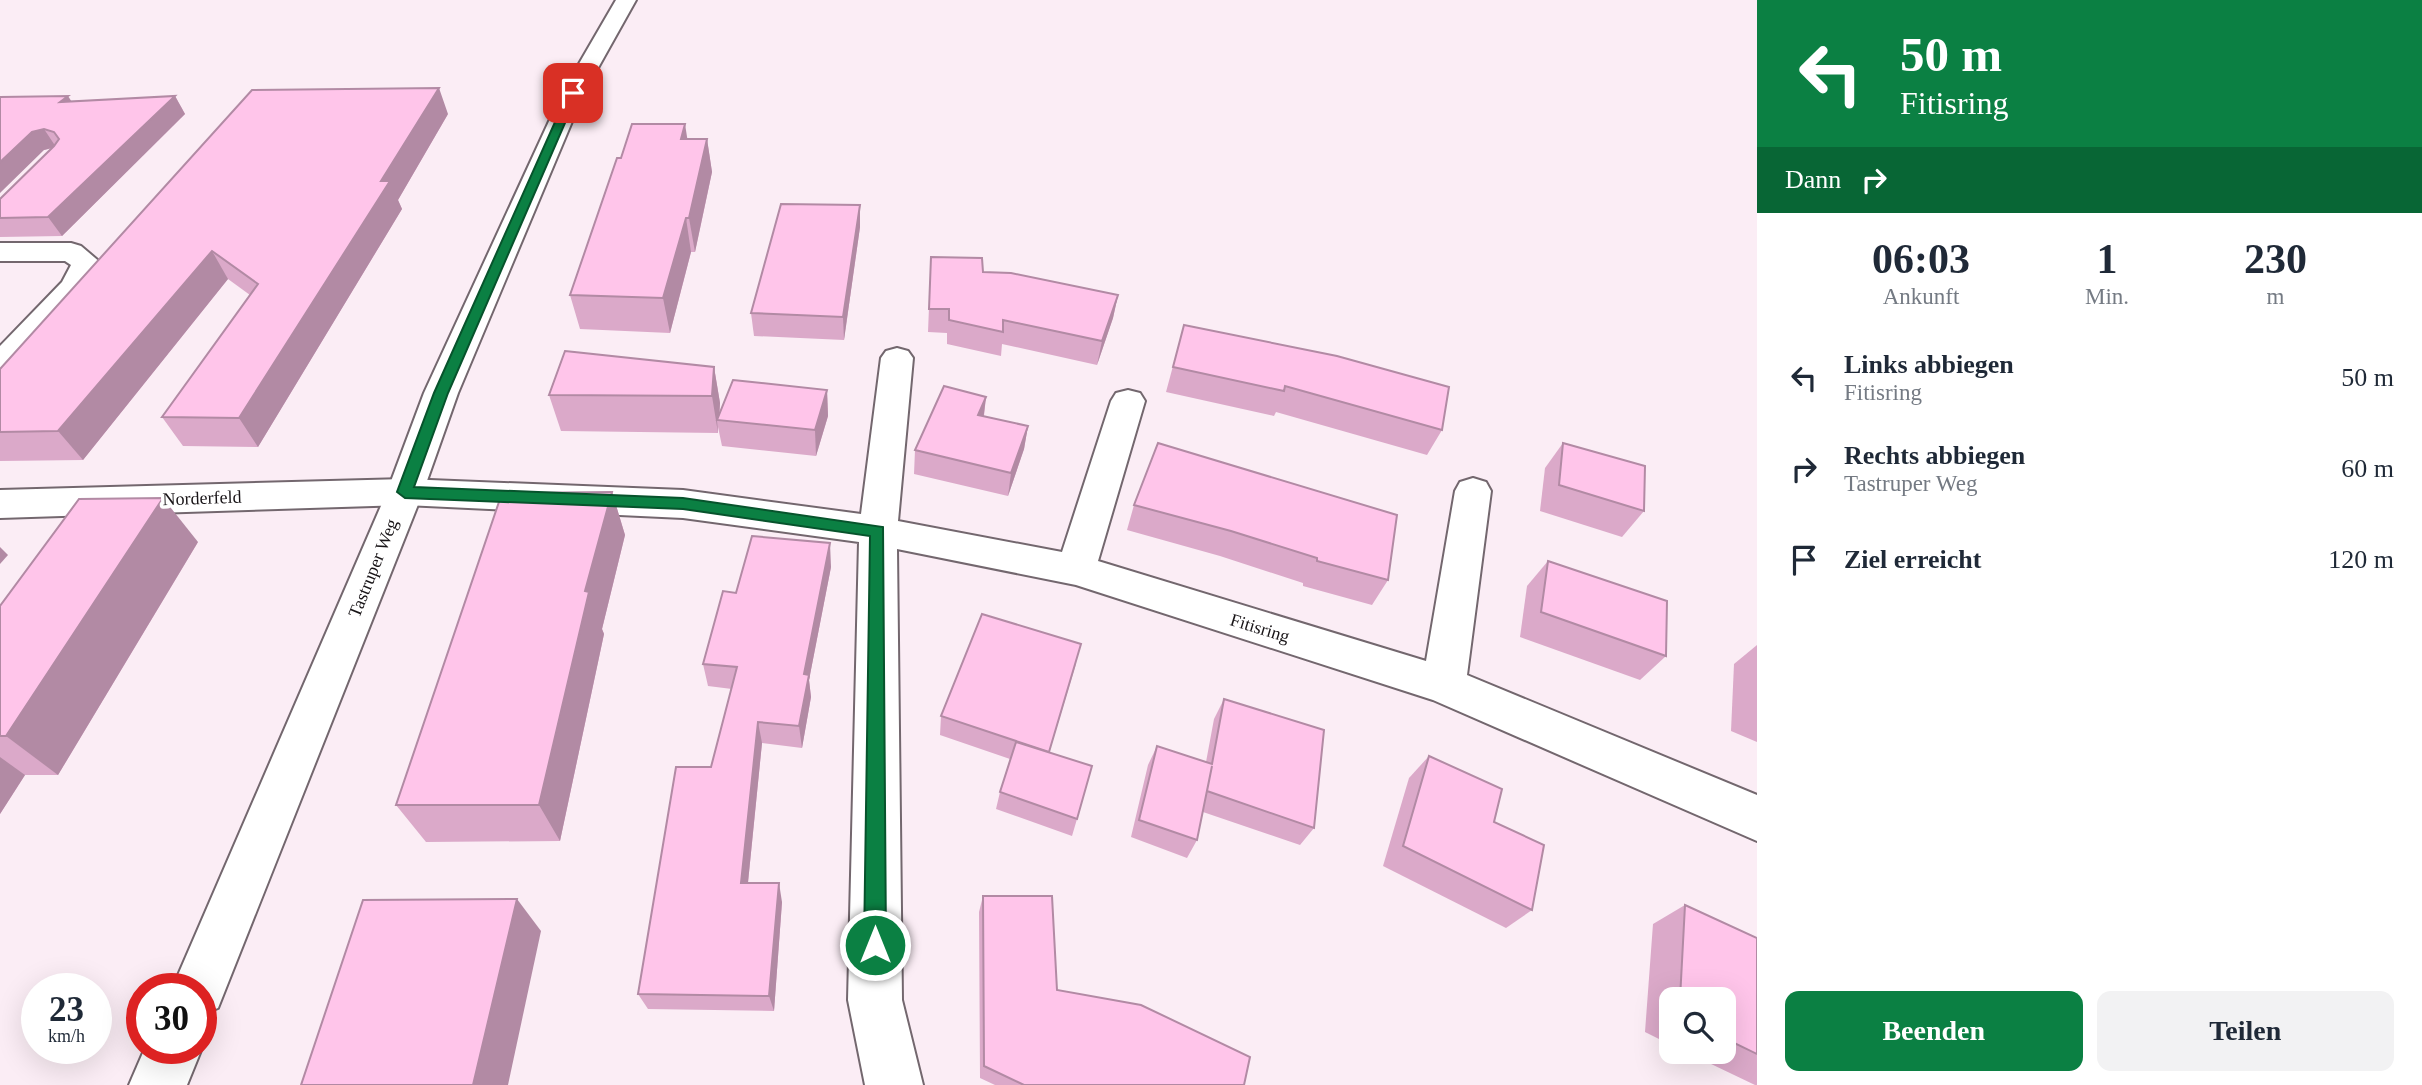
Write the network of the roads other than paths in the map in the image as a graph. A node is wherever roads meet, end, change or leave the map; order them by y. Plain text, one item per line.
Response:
1 (626, 0) edge
2 (0, 251) edge
3 (897, 358) dead end
4 (0, 365) edge
5 (1128, 401) dead end
6 (1473, 491) dead end
7 (405, 492) junction
8 (0, 503) edge
9 (878, 531) junction
10 (1076, 570) junction
11 (1444, 685) junction
12 (1757, 818) edge
13 (205, 973) edge
14 (167, 1064) edge
15 (158, 1085) edge
16 (894, 1085) edge

1 - 7 street, Tastruper Weg
2 - 4 street
3 - 9 street
5 - 10 street
6 - 11 street
7 - 8 street, Norderfeld
7 - 9 street, Fitisring
7 - 13 street, Tastruper Weg
9 - 10 street, Fitisring
9 - 16 street
10 - 11 street, Fitisring
11 - 12 street, Fitisring
14 - 15 street

